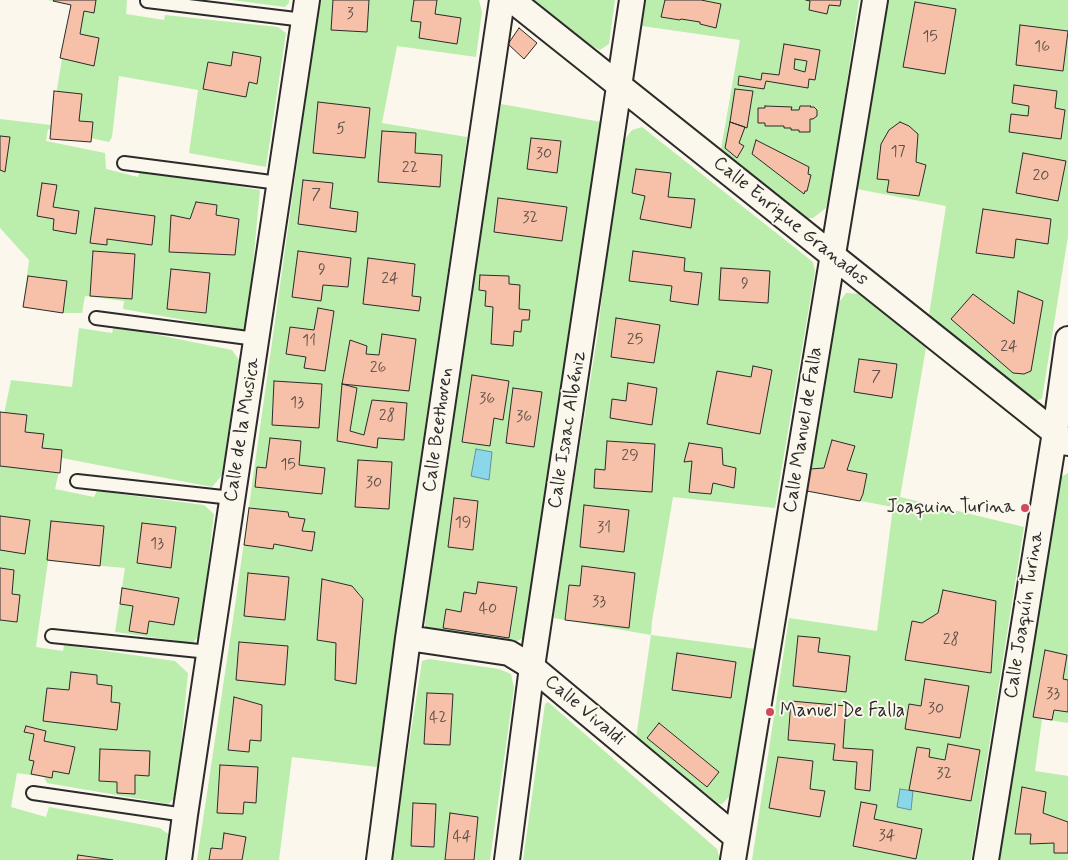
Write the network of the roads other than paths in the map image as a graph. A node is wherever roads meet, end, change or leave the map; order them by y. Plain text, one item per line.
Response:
1 (502, 0) edge
2 (512, 0) edge
3 (632, 0) edge
4 (875, 0) edge
5 (147, 2) dead end
6 (305, 10) edge
7 (620, 86) junction
8 (124, 163) dead end
9 (280, 184) junction
10 (832, 256) junction
11 (96, 318) dead end
12 (256, 339) junction
13 (1068, 339) edge
14 (1061, 437) edge
15 (77, 481) dead end
16 (232, 498) junction
17 (52, 636) dead end
18 (408, 638) junction
19 (209, 652) junction
20 (532, 667) junction
21 (33, 793) dead end
22 (185, 815) junction
23 (734, 849) edge
24 (180, 860) edge
25 (379, 860) edge
26 (507, 860) edge
27 (986, 860) edge

1 - 18 street, Calle Beethoven
2 - 7 street, Calle Enrique Granados
3 - 7 street, Calle Isaac Albéniz
4 - 10 street, Calle Manuel de Falla
5 - 6 lane
6 - 9 street, Calle de la Musica
7 - 10 street, Calle Enrique Granados
7 - 20 street, Calle Isaac Albéniz
8 - 9 lane
9 - 12 street, Calle de la Musica
10 - 14 street, Calle Enrique Granados
10 - 23 street, Calle Manuel de Falla
11 - 12 lane
12 - 16 street, Calle de la Musica
13 - 14 street, Calle Joaquín Turina
14 - 27 street, Calle Joaquín Turina
15 - 16 lane
16 - 19 street, Calle de la Musica
17 - 19 lane
18 - 20 street, Calle Vivaldi
18 - 25 street, Calle Beethoven
19 - 22 street, Calle de la Musica
20 - 23 street, Calle Vivaldi
20 - 26 street, Calle Isaac Albéniz
21 - 22 lane
22 - 24 street, Calle de la Musica

